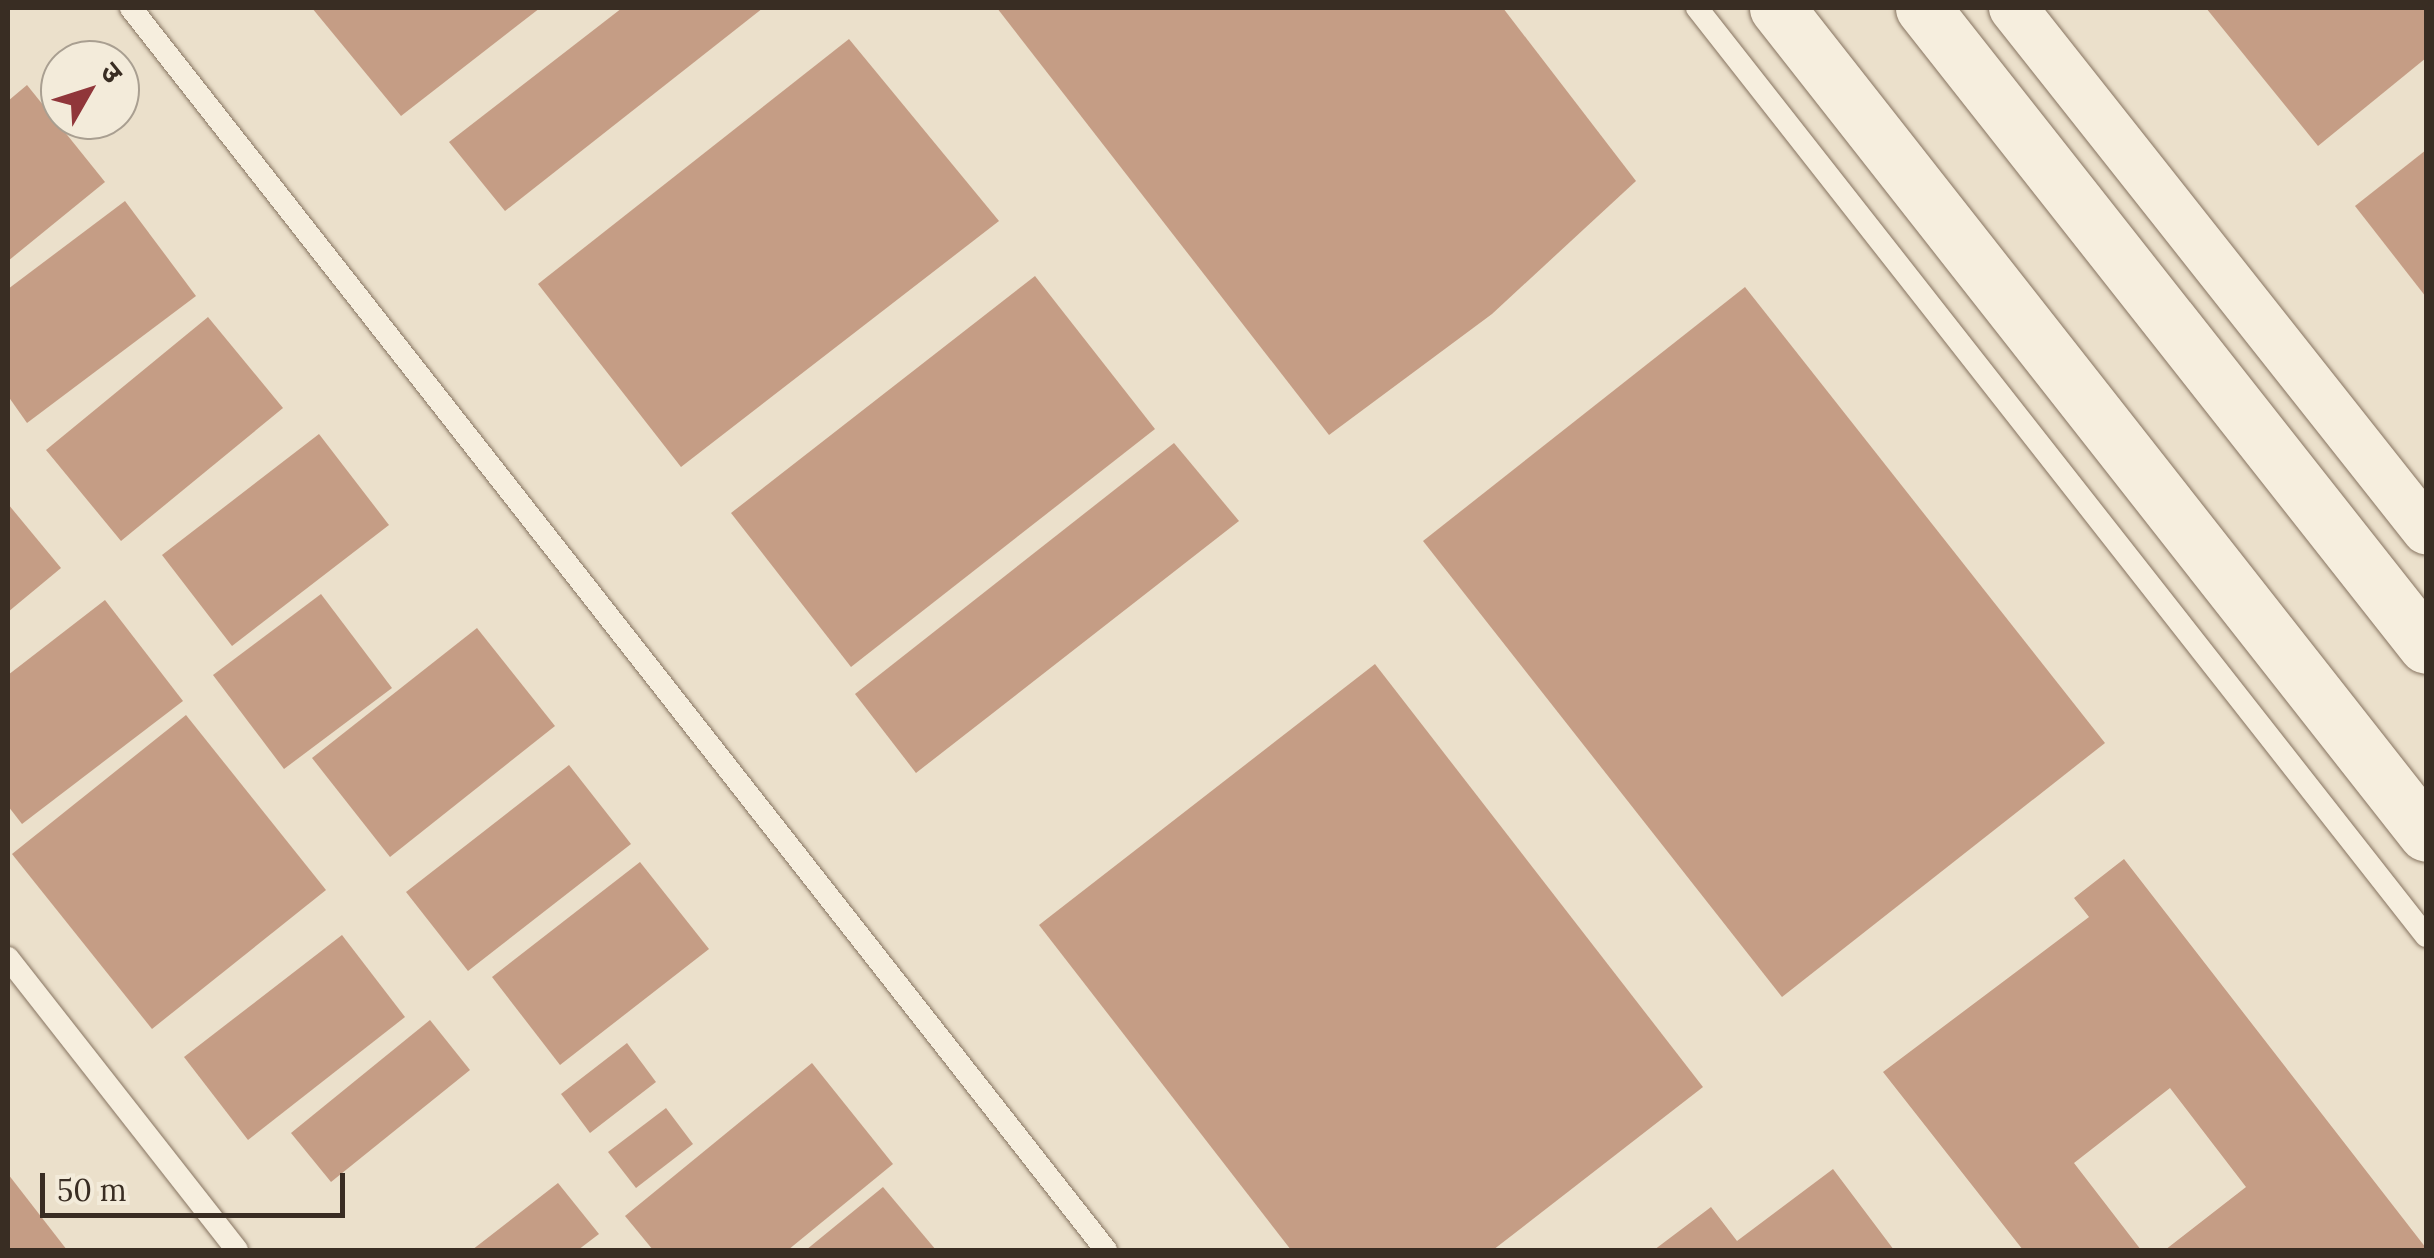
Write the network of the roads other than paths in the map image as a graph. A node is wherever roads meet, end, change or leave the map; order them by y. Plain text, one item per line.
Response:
1 (131, 8) edge
2 (1697, 8) edge
3 (1777, 8) edge
4 (1923, 8) edge
5 (2013, 8) edge
6 (2426, 530) edge
7 (2426, 646) edge
8 (2426, 834) edge
9 (2426, 936) edge
10 (8, 958) edge
11 (237, 1250) edge
12 (1106, 1250) edge

1 - 12 lane
2 - 9 lane
3 - 8 main road
4 - 7 main road
5 - 6 street
10 - 11 lane

